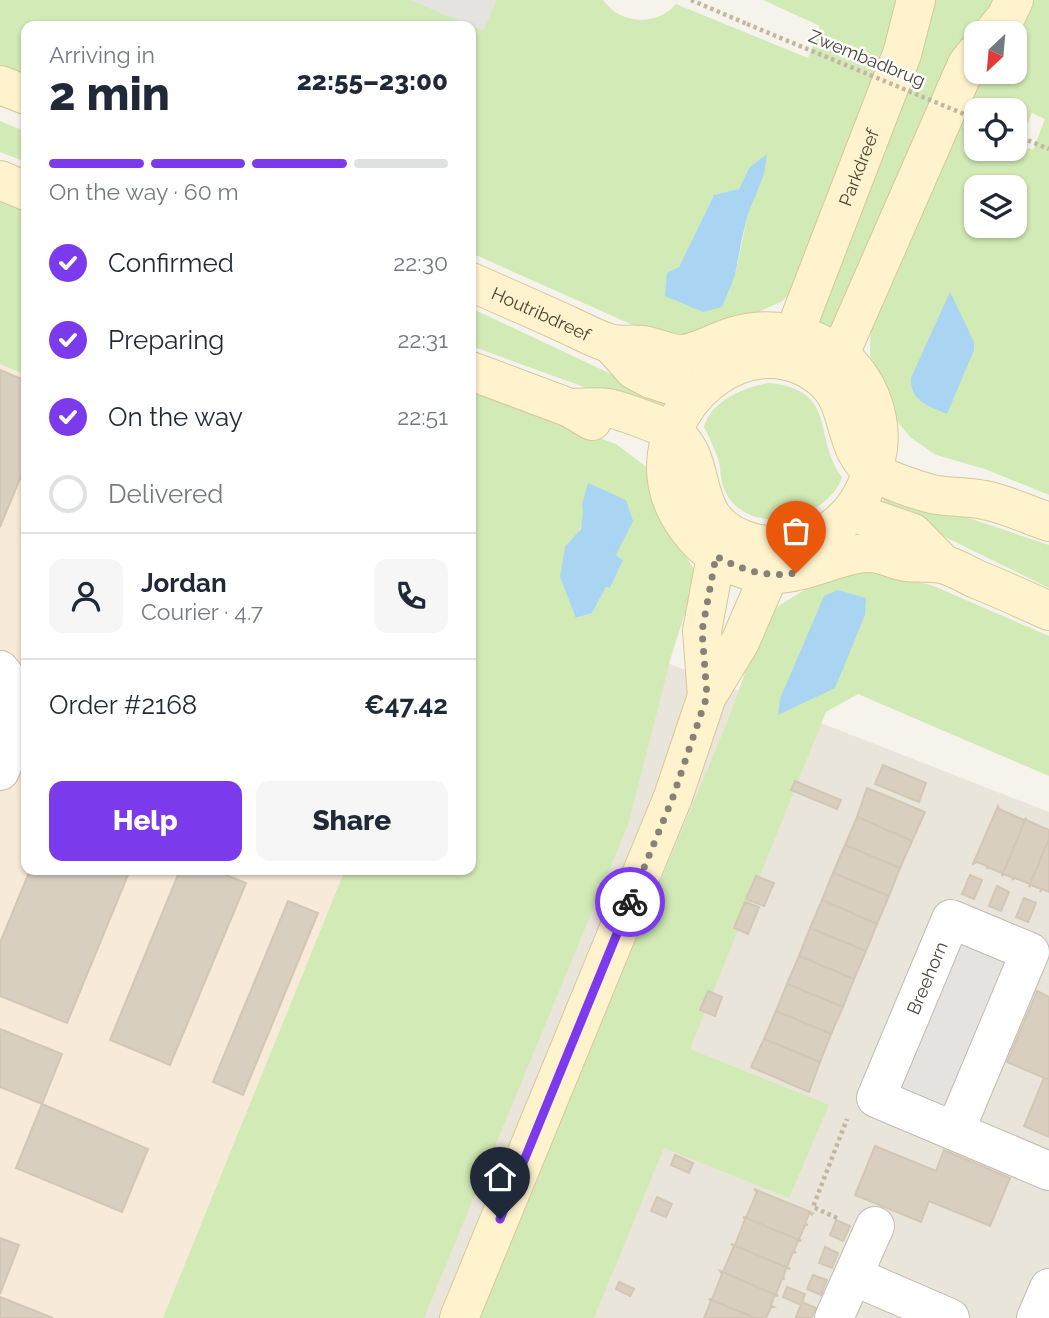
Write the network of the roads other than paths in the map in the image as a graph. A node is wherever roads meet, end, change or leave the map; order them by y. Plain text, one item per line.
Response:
1 (916, 0) edge
2 (1014, 0) edge
3 (1003, 21) edge
4 (964, 71) edge
5 (0, 85) edge
6 (21, 94) edge
7 (0, 180) edge
8 (21, 189) edge
9 (476, 284) edge
10 (611, 344) junction
11 (785, 347) junction
12 (840, 354) junction
13 (476, 373) edge
14 (695, 393) junction
15 (670, 446) junction
16 (875, 457) junction
17 (853, 512) junction
18 (1049, 522) edge
19 (716, 556) junction
20 (775, 561) junction
21 (943, 565) junction
22 (1049, 611) edge
23 (0, 670) edge
24 (707, 696) junction
25 (0, 771) edge
26 (955, 1131) junction
27 (1049, 1171) edge
28 (873, 1230) road end
29 (853, 1276) junction
30 (1049, 1288) edge
31 (459, 1318) edge
32 (834, 1318) edge
33 (950, 1318) edge
34 (1037, 1318) edge

1 - 11 main road, Parkdreef
2 - 3 main road
4 - 12 main road
5 - 6 main road
7 - 8 main road
9 - 10 main road, Houtribdreef
10 - 11 main road, Houtribdreef
10 - 14 main road, Houtribdreef
11 - 12 main road
11 - 14 main road
11 - 16 main road
12 - 16 main road
13 - 15 main road
14 - 15 main road
15 - 19 main road
15 - 20 main road
16 - 17 main road
16 - 18 main road
17 - 20 main road
17 - 21 main road
19 - 20 main road
19 - 24 main road
20 - 21 main road
20 - 24 main road
21 - 22 main road
23 - 25 street
24 - 31 main road
26 - 26 street, Breehorn
26 - 27 street
28 - 29 street
29 - 32 street
29 - 33 street
30 - 34 street

